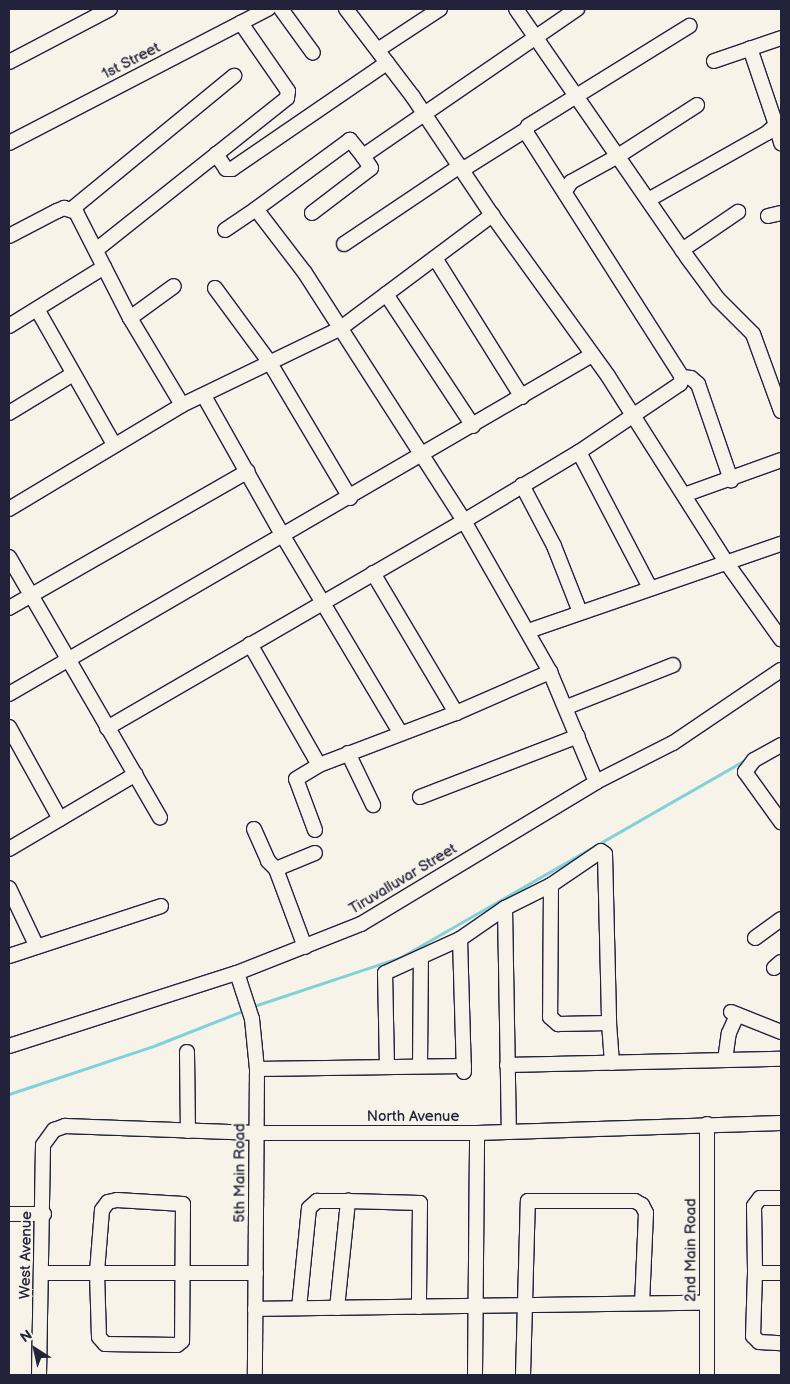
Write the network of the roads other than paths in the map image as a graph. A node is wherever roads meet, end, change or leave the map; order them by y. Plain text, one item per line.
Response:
1 (110, 9) edge
2 (268, 9) edge
3 (281, 9) edge
4 (346, 9) edge
5 (440, 9) edge
6 (516, 9) edge
7 (577, 9) edge
8 (241, 23) junction
9 (689, 26) dead end
10 (535, 35) junction
11 (781, 38) edge
12 (750, 48) junction
13 (379, 49) junction
14 (313, 53) dead end
15 (714, 61) dead end
16 (9, 62) edge
17 (387, 63) junction
18 (234, 76) dead end
19 (578, 97) junction
20 (697, 105) dead end
21 (425, 114) junction
22 (776, 125) junction
23 (526, 128) junction
24 (9, 143) edge
25 (781, 143) edge
26 (216, 154) junction
27 (364, 156) junction
28 (618, 156) junction
29 (461, 168) junction
30 (565, 191) junction
31 (648, 200) junction
32 (72, 209) junction
33 (256, 209) junction
34 (738, 212) dead end
35 (312, 213) dead end
36 (492, 216) junction
37 (225, 230) dead end
38 (9, 236) edge
39 (344, 244) dead end
40 (96, 250) junction
41 (682, 250) junction
42 (435, 258) junction
43 (104, 267) junction
44 (174, 286) dead end
45 (215, 288) dead end
46 (386, 294) junction
47 (37, 310) junction
48 (130, 318) junction
49 (9, 326) edge
50 (341, 328) junction
51 (592, 355) junction
52 (270, 363) junction
53 (73, 374) junction
54 (682, 377) junction
55 (204, 396) junction
56 (522, 397) junction
57 (182, 405) junction
58 (781, 411) edge
59 (9, 412) edge
60 (635, 415) junction
61 (473, 426) junction
62 (114, 443) junction
63 (579, 452) junction
64 (423, 456) junction
65 (781, 460) edge
66 (248, 471) junction
67 (731, 480) junction
68 (522, 485) junction
69 (684, 495) junction
70 (350, 498) junction
71 (9, 509) edge
72 (464, 521) junction
73 (283, 536) junction
74 (781, 544) edge
75 (9, 557) edge
76 (726, 562) junction
77 (373, 574) junction
78 (650, 588) junction
79 (31, 595) junction
80 (324, 602) junction
81 (9, 608) edge
82 (580, 612) junction
83 (528, 631) junction
84 (781, 639) edge
85 (250, 644) junction
86 (69, 660) junction
87 (673, 665) dead end
88 (781, 670) edge
89 (550, 672) junction
90 (9, 694) edge
91 (567, 707) junction
92 (456, 713) junction
93 (9, 726) edge
94 (107, 728) junction
95 (400, 732) junction
96 (578, 736) junction
97 (781, 745) edge
98 (348, 753) junction
99 (319, 765) junction
100 (136, 774) junction
101 (596, 782) junction
102 (420, 797) dead end
103 (373, 806) dead end
104 (160, 817) dead end
105 (60, 818) junction
106 (781, 822) edge
107 (254, 829) dead end
108 (315, 830) dead end
109 (9, 849) edge
110 (315, 853) dead end
111 (276, 869) junction
112 (551, 885) junction
113 (9, 888) edge
114 (161, 906) dead end
115 (505, 908) junction
116 (781, 919) edge
117 (755, 938) dead end
118 (460, 939) junction
119 (37, 946) junction
120 (305, 946) junction
121 (9, 956) edge
122 (421, 960) junction
123 (237, 973) junction
124 (609, 1023) junction
125 (781, 1032) edge
126 (9, 1046) edge
127 (187, 1052) dead end
128 (781, 1059) edge
129 (725, 1060) junction
130 (612, 1063) junction
131 (507, 1065) junction
132 (420, 1066) junction
133 (387, 1067) junction
134 (257, 1069) junction
135 (781, 1123) edge
136 (707, 1124) junction
137 (188, 1131) junction
138 (509, 1132) junction
139 (257, 1133) junction
140 (477, 1133) junction
141 (47, 1136) joint
142 (781, 1198) edge
143 (348, 1201) junction
144 (9, 1214) edge
145 (44, 1214) junction
146 (97, 1272) junction
147 (42, 1273) junction
148 (256, 1273) junction
149 (755, 1273) junction
150 (781, 1273) edge
151 (182, 1274) junction
152 (642, 1303) junction
153 (708, 1303) junction
154 (525, 1306) junction
155 (476, 1307) junction
156 (299, 1308) junction
157 (337, 1308) junction
158 (419, 1308) junction
159 (255, 1309) junction
160 (781, 1343) edge
161 (39, 1375) edge
162 (255, 1375) edge
163 (475, 1375) edge
164 (523, 1375) edge
165 (707, 1375) edge

1 - 16 street
2 - 8 street, 1st Street
3 - 14 street
4 - 13 street
5 - 13 street
6 - 10 street
7 - 10 street
8 - 24 street, 1st Street
8 - 26 street
9 - 19 street
10 - 19 street
10 - 21 street
11 - 12 street
12 - 15 street
12 - 22 street
13 - 17 street
17 - 21 street
17 - 26 street
18 - 32 street
19 - 23 street
19 - 28 street
20 - 28 street
21 - 27 street
21 - 29 street
22 - 25 street
22 - 31 street
23 - 29 street
23 - 30 street
26 - 40 street
27 - 33 street
27 - 35 street
28 - 30 street
28 - 31 street
29 - 36 street
29 - 39 street
30 - 54 street
31 - 41 street
32 - 38 street
32 - 40 street
33 - 37 street
33 - 50 street
34 - 41 street
36 - 42 street
36 - 51 street
40 - 43 street
41 - 58 street
42 - 46 street
42 - 56 street
43 - 47 street
43 - 48 street
44 - 48 street
45 - 52 street
46 - 50 street
46 - 61 street
47 - 49 street
47 - 53 street
48 - 57 street
50 - 52 street
50 - 64 street
51 - 56 street
51 - 60 street
52 - 55 street
52 - 70 street
53 - 59 street
53 - 62 street
54 - 60 street
54 - 67 street
55 - 57 street
55 - 66 street
56 - 61 street
57 - 62 street
60 - 63 street
60 - 69 street
61 - 64 street
62 - 71 street
63 - 68 street
63 - 78 street
64 - 70 street
64 - 72 street
65 - 67 street
66 - 73 street
66 - 79 street
67 - 69 street
68 - 72 street
68 - 82 street
69 - 76 street
70 - 73 street
72 - 77 street
72 - 83 street
73 - 80 street
73 - 86 street
74 - 76 street
75 - 79 street
76 - 78 street
76 - 84 street
77 - 80 street
77 - 92 street
78 - 82 street
79 - 81 street
79 - 86 street
80 - 85 street
80 - 95 street
82 - 83 street
83 - 89 street
85 - 94 street
85 - 99 street
86 - 90 street
86 - 94 street
87 - 91 street
88 - 101 street, Tiruvalluvar Street
89 - 91 street
89 - 92 street
91 - 96 street
92 - 95 street
93 - 105 street
94 - 100 street
95 - 98 street
96 - 101 street
96 - 102 street
97 - 106 street
98 - 99 street
98 - 103 street
99 - 108 street
100 - 104 street
100 - 105 street
101 - 120 street, Tiruvalluvar Street
105 - 109 street
107 - 111 street
110 - 111 street
111 - 120 street
112 - 115 street
112 - 124 street
112 - 124 street
113 - 119 street
114 - 119 street
115 - 118 street
115 - 131 street
116 - 117 street
118 - 122 street
118 - 132 street
119 - 121 street
120 - 123 street, Tiruvalluvar Street
122 - 132 street
122 - 133 street
123 - 126 street, Tiruvalluvar Street
123 - 134 street, 5th Main Road
124 - 130 street
125 - 129 street
127 - 137 street
128 - 129 street
129 - 130 street
130 - 131 street
131 - 138 street
132 - 133 street
133 - 134 street
134 - 139 street, 5th Main Road
135 - 136 street, North Avenue
136 - 138 street, North Avenue
136 - 153 street, 2nd Main Road
137 - 139 street, North Avenue
137 - 141 street, North Avenue
138 - 140 street, North Avenue
139 - 140 street, North Avenue
139 - 148 street, 5th Main Road
140 - 155 street
141 - 145 street, West Avenue
142 - 149 street
143 - 156 street
143 - 157 street
143 - 158 street
144 - 145 street
145 - 147 street, West Avenue
146 - 147 street
146 - 151 street
146 - 151 street
146 - 151 street
147 - 161 street, West Avenue
148 - 151 street
148 - 159 street, 5th Main Road
149 - 150 street
149 - 160 street
152 - 153 street
152 - 154 street
152 - 154 street
153 - 165 street, 2nd Main Road
154 - 155 street
154 - 164 street
155 - 158 street
155 - 163 street
156 - 157 street
156 - 159 street
157 - 158 street
159 - 162 street, 5th Main Road

